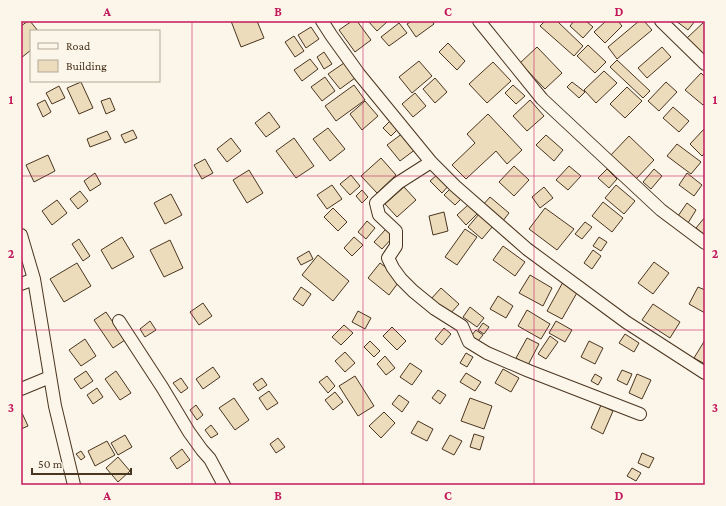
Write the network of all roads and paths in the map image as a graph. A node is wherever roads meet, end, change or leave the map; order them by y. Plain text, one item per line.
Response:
1 (322, 21) edge
2 (479, 21) edge
3 (661, 21) edge
4 (705, 64) edge
5 (431, 162) junction
6 (21, 235) edge
7 (705, 243) edge
8 (34, 279) junction
9 (21, 284) edge
10 (118, 321) dead end
11 (705, 372) edge
12 (50, 377) junction
13 (21, 389) edge
14 (640, 414) dead end
15 (74, 485) edge
16 (224, 485) edge

1 - 5 street
2 - 7 street
3 - 4 street
5 - 11 street
5 - 14 street
6 - 8 street
8 - 9 street
8 - 12 street
10 - 16 street
12 - 13 street
12 - 15 street

